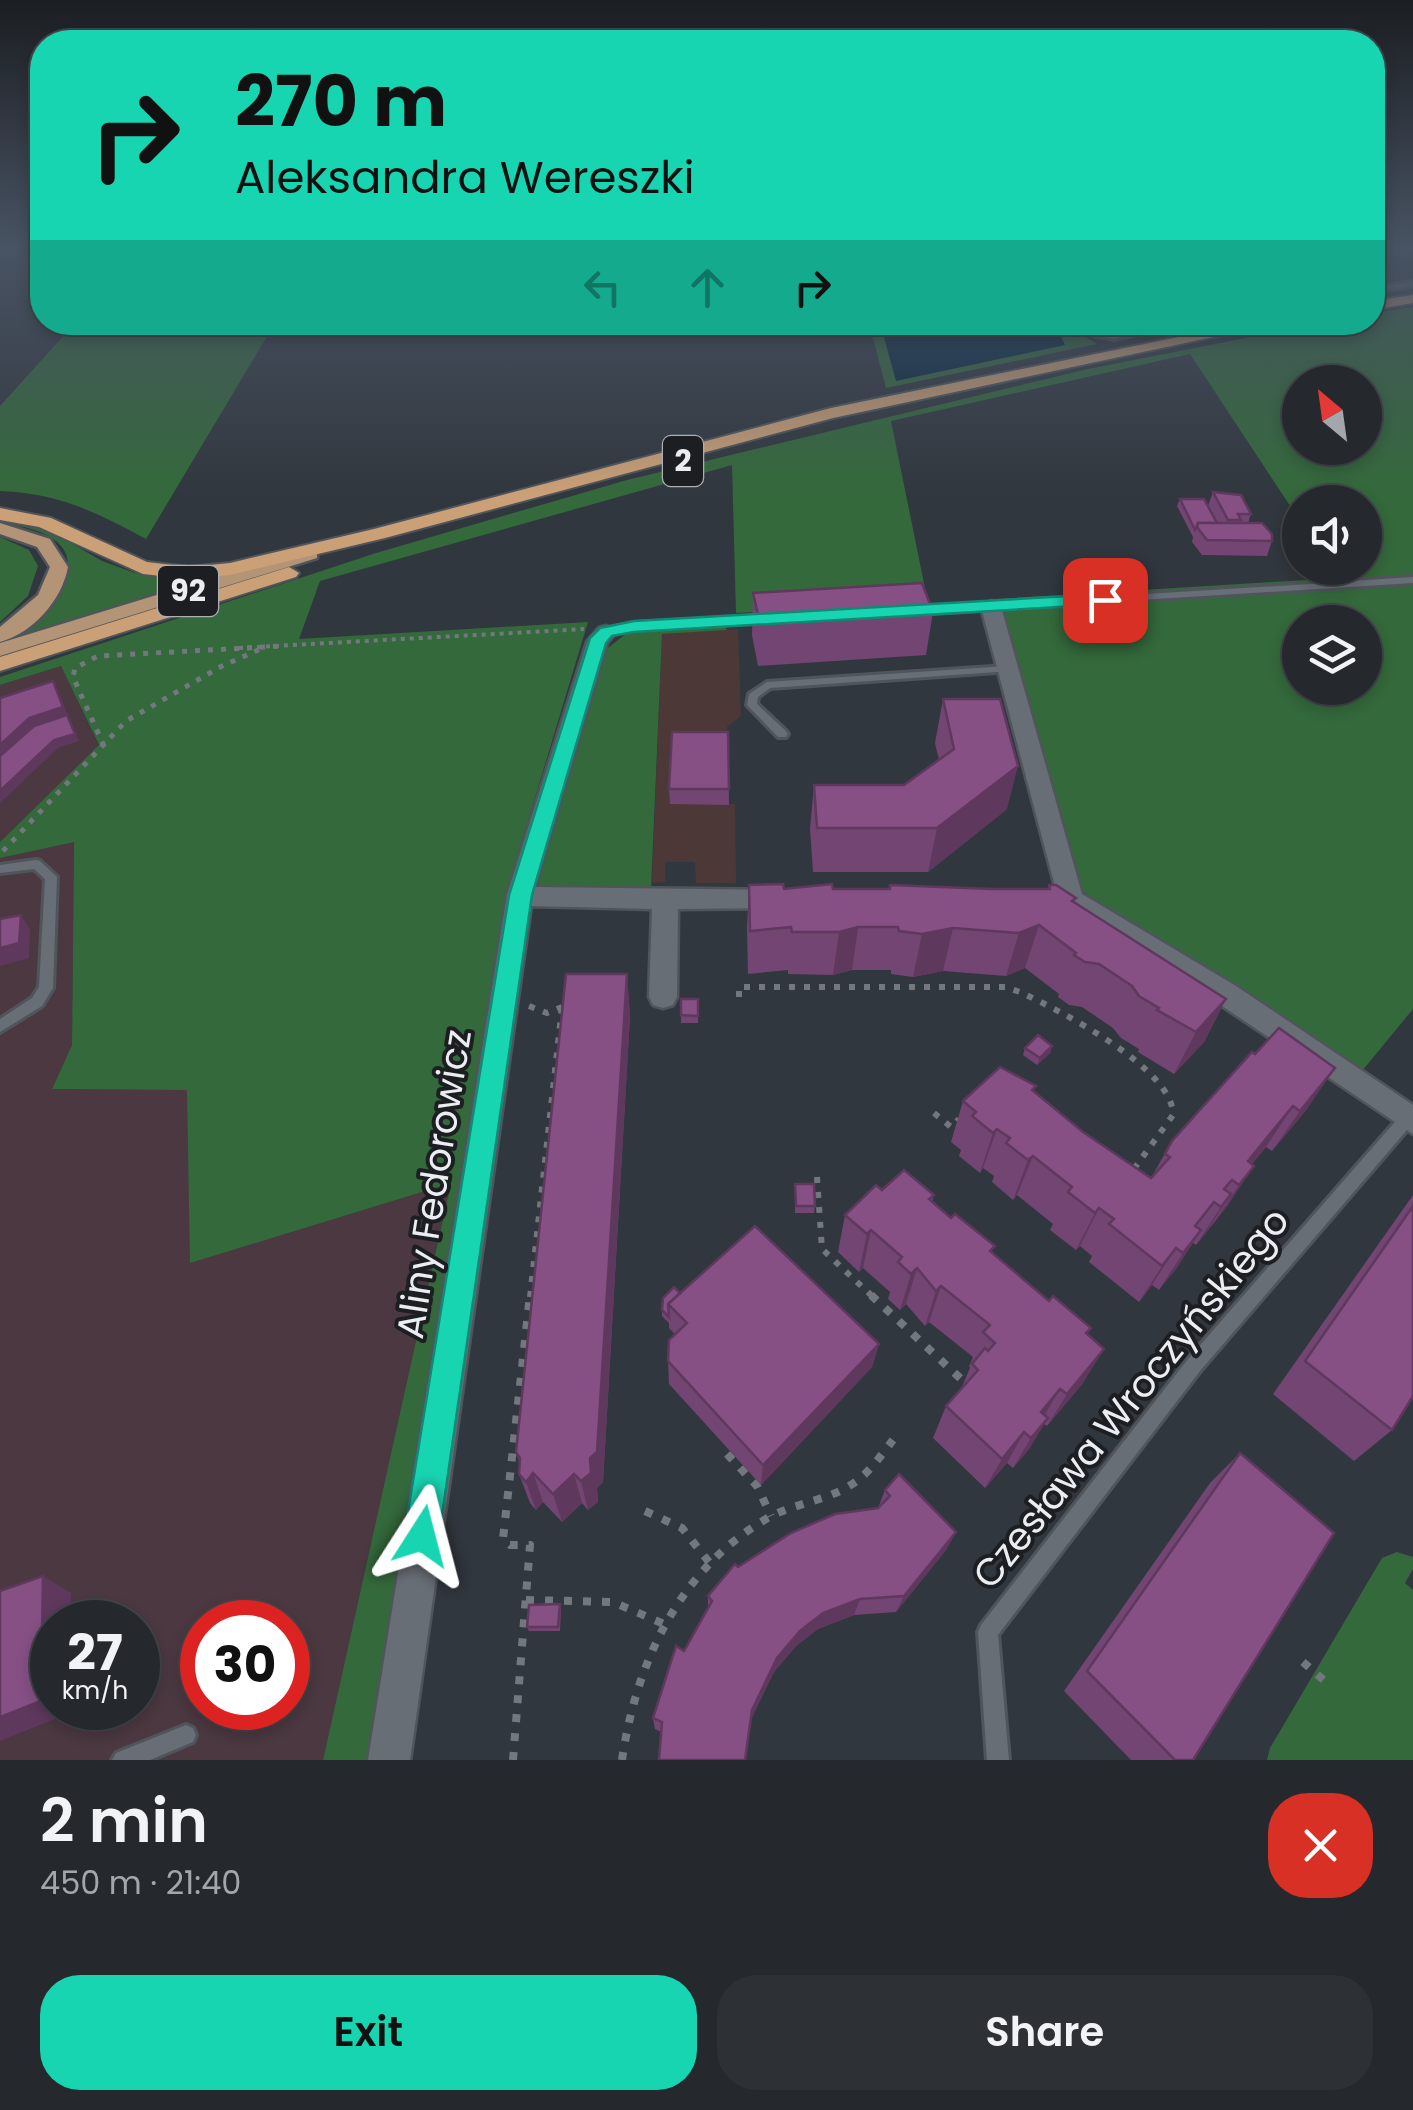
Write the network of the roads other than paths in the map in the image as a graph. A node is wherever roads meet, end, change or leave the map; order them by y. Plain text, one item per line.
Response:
1 (1097, 335) dead end
2 (1119, 335) edge
3 (1214, 335) edge
4 (1034, 372) junction
5 (0, 514) edge
6 (0, 528) edge
7 (378, 534) junction
8 (1413, 580) edge
9 (1333, 586) joint
10 (990, 607) junction
11 (911, 611) edge
12 (772, 619) edge
13 (606, 632) joint
14 (0, 636) edge
15 (0, 650) edge
16 (0, 664) edge
17 (1007, 669) junction
18 (782, 734) dead end
19 (0, 868) edge
20 (520, 895) junction
21 (796, 899) edge
22 (1018, 899) edge
23 (1071, 899) junction
24 (664, 900) junction
25 (662, 997) dead end
26 (0, 1026) edge
27 (1411, 1118) edge
28 (186, 1736) dead end
29 (123, 1760) edge
30 (389, 1760) edge
31 (998, 1760) edge

1 - 2 lane
3 - 4 highway, 2
4 - 7 highway, 2
4 - 16 highway, 2
5 - 7 highway
6 - 14 main road
7 - 15 main road, 92
8 - 9 lane
9 - 10 lane
10 - 11 lane
10 - 17 street
12 - 13 lane
13 - 20 street, Aliny Fedorowicz
17 - 18 lane
17 - 23 street
19 - 26 lane
20 - 24 street
20 - 30 street, Aliny Fedorowicz
21 - 24 street
22 - 23 street
23 - 27 street
24 - 25 street
27 - 31 lane, Czesława Wroczyńskiego
28 - 29 lane

